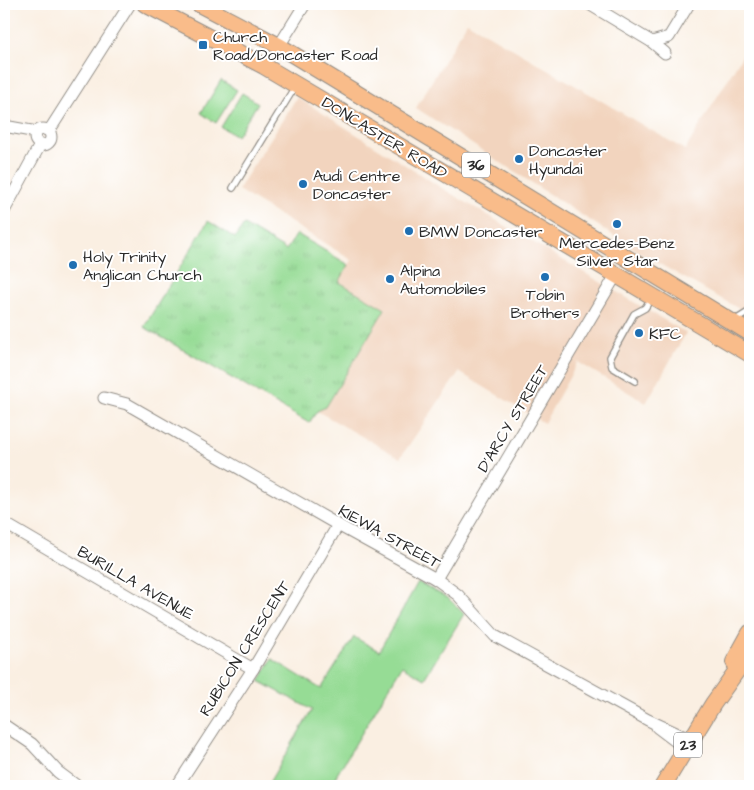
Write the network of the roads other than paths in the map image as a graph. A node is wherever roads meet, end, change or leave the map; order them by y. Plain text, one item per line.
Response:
1 (130, 4) edge
2 (145, 4) edge
3 (198, 4) edge
4 (305, 4) edge
5 (589, 4) edge
6 (689, 4) edge
7 (652, 42) junction
8 (279, 46) junction
9 (665, 53) dead end
10 (296, 85) junction
11 (398, 117) junction
12 (4, 126) edge
13 (43, 131) junction
14 (386, 138) junction
15 (233, 188) dead end
16 (4, 211) edge
17 (616, 275) junction
18 (652, 296) junction
19 (750, 311) edge
20 (714, 312) junction
21 (732, 322) junction
22 (704, 327) junction
23 (750, 332) edge
24 (750, 354) edge
25 (635, 381) dead end
26 (104, 398) dead end
27 (4, 523) edge
28 (338, 525) junction
29 (436, 579) junction
30 (750, 633) edge
31 (750, 652) edge
32 (252, 669) junction
33 (713, 704) junction
34 (4, 725) edge
35 (689, 744) junction
36 (77, 786) edge
37 (177, 786) edge
38 (663, 786) edge

1 - 13 street
2 - 10 main road, DONCASTER ROAD / 36
3 - 8 main road, DONCASTER ROAD / 36
4 - 8 street
5 - 7 street
6 - 7 street
7 - 9 street
8 - 11 main road, DONCASTER ROAD / 36
10 - 14 main road, DONCASTER ROAD / 36
10 - 15 lane
11 - 14 main road
11 - 20 main road, DONCASTER ROAD / 36
12 - 13 street
13 - 16 street
14 - 17 main road, DONCASTER ROAD / 36
17 - 18 main road, DONCASTER ROAD / 36
17 - 29 street, D'ARCY STREET
18 - 22 main road, DONCASTER ROAD / 36
18 - 25 lane
19 - 21 lane
20 - 21 main road, DONCASTER ROAD / 36
20 - 22 main road
21 - 23 main road, DONCASTER ROAD / 36
22 - 24 main road, DONCASTER ROAD / 36
26 - 28 street, KIEWA STREET
27 - 32 street, BURILLA AVENUE
28 - 29 street, KIEWA STREET
28 - 32 street, RUBICON CRESCENT
29 - 35 street, KIEWA STREET
30 - 33 main road, 23
31 - 33 main road, 23
32 - 37 street, RUBICON CRESCENT
33 - 35 main road, 23
34 - 36 street
35 - 38 main road, 23

